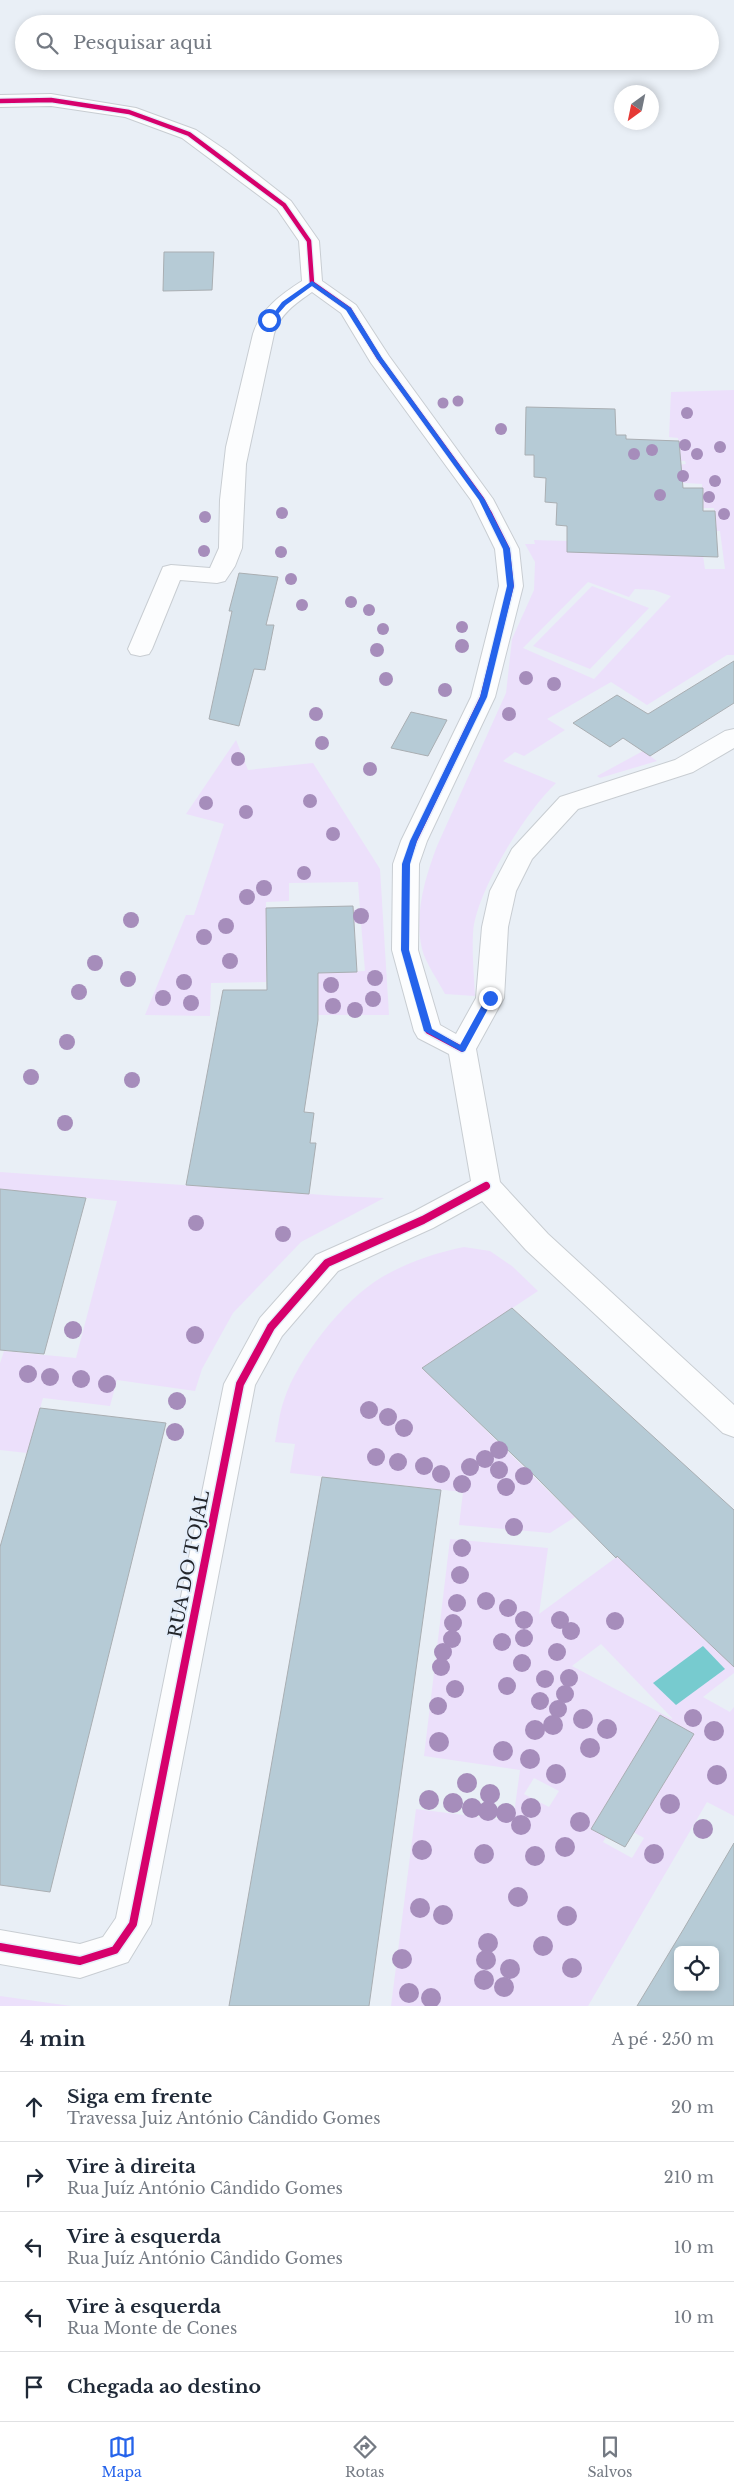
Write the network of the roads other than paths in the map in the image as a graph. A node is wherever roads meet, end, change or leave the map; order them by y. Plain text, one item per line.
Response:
1 (0, 101) edge
2 (312, 283) junction
3 (140, 649) dead end
4 (734, 737) edge
5 (462, 1049) junction
6 (486, 1186) junction
7 (734, 1424) edge
8 (0, 1947) edge

1 - 2 street
2 - 3 street
2 - 5 street
4 - 5 street
5 - 6 street
6 - 7 street
6 - 8 street, RUA DO TOJAL

